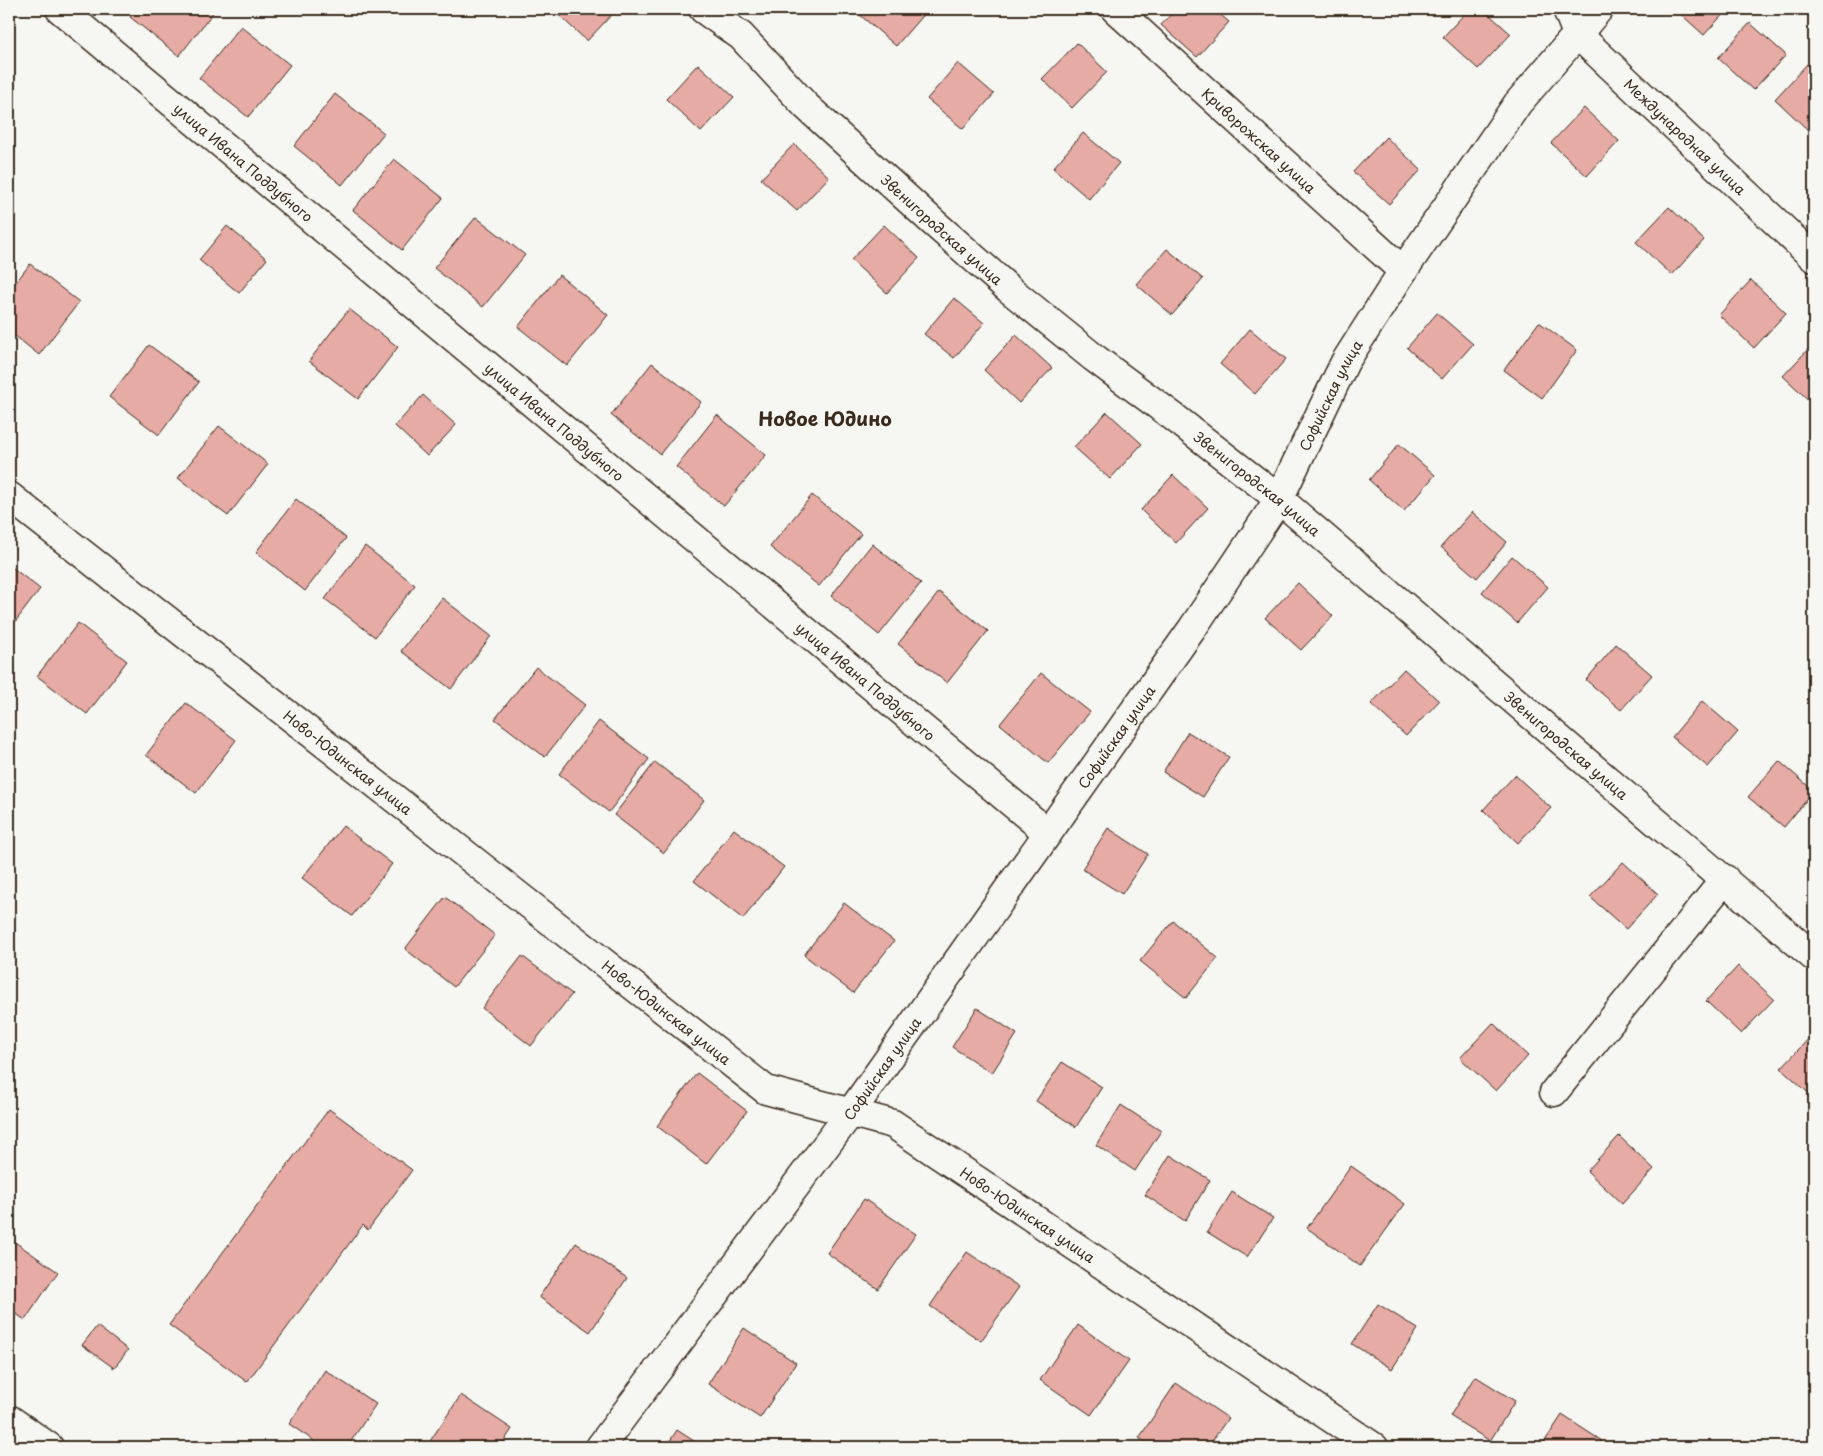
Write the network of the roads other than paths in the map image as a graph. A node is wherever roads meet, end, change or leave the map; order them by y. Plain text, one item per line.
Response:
1 (60, 9) edge
2 (704, 9) edge
3 (1115, 9) edge
4 (1567, 9) edge
5 (1599, 9) edge
6 (1577, 34) junction
7 (1814, 258) edge
8 (1403, 271) junction
9 (9, 496) edge
10 (1279, 499) junction
11 (1048, 833) junction
12 (1726, 879) junction
13 (1814, 956) edge
14 (1554, 1092) dead end
15 (851, 1112) junction
16 (9, 1419) edge
17 (49, 1447) edge
18 (600, 1447) edge
19 (1374, 1447) edge

1 - 11 street, улица Ивана Поддубного
2 - 10 street, Звенигородская улица
3 - 8 street, Криворожская улица
4 - 6 street, Международная улица
5 - 6 street, Софийская улица
6 - 7 street, Международная улица
6 - 8 street, Софийская улица
8 - 10 street, Софийская улица
9 - 15 street, Ново-Юдинская улица
10 - 11 street, Софийская улица
10 - 12 street, Звенигородская улица
11 - 15 street, Софийская улица
12 - 13 street, Звенигородская улица
12 - 14 street
15 - 18 street, Софийская улица
15 - 19 street, Ново-Юдинская улица
16 - 17 street

